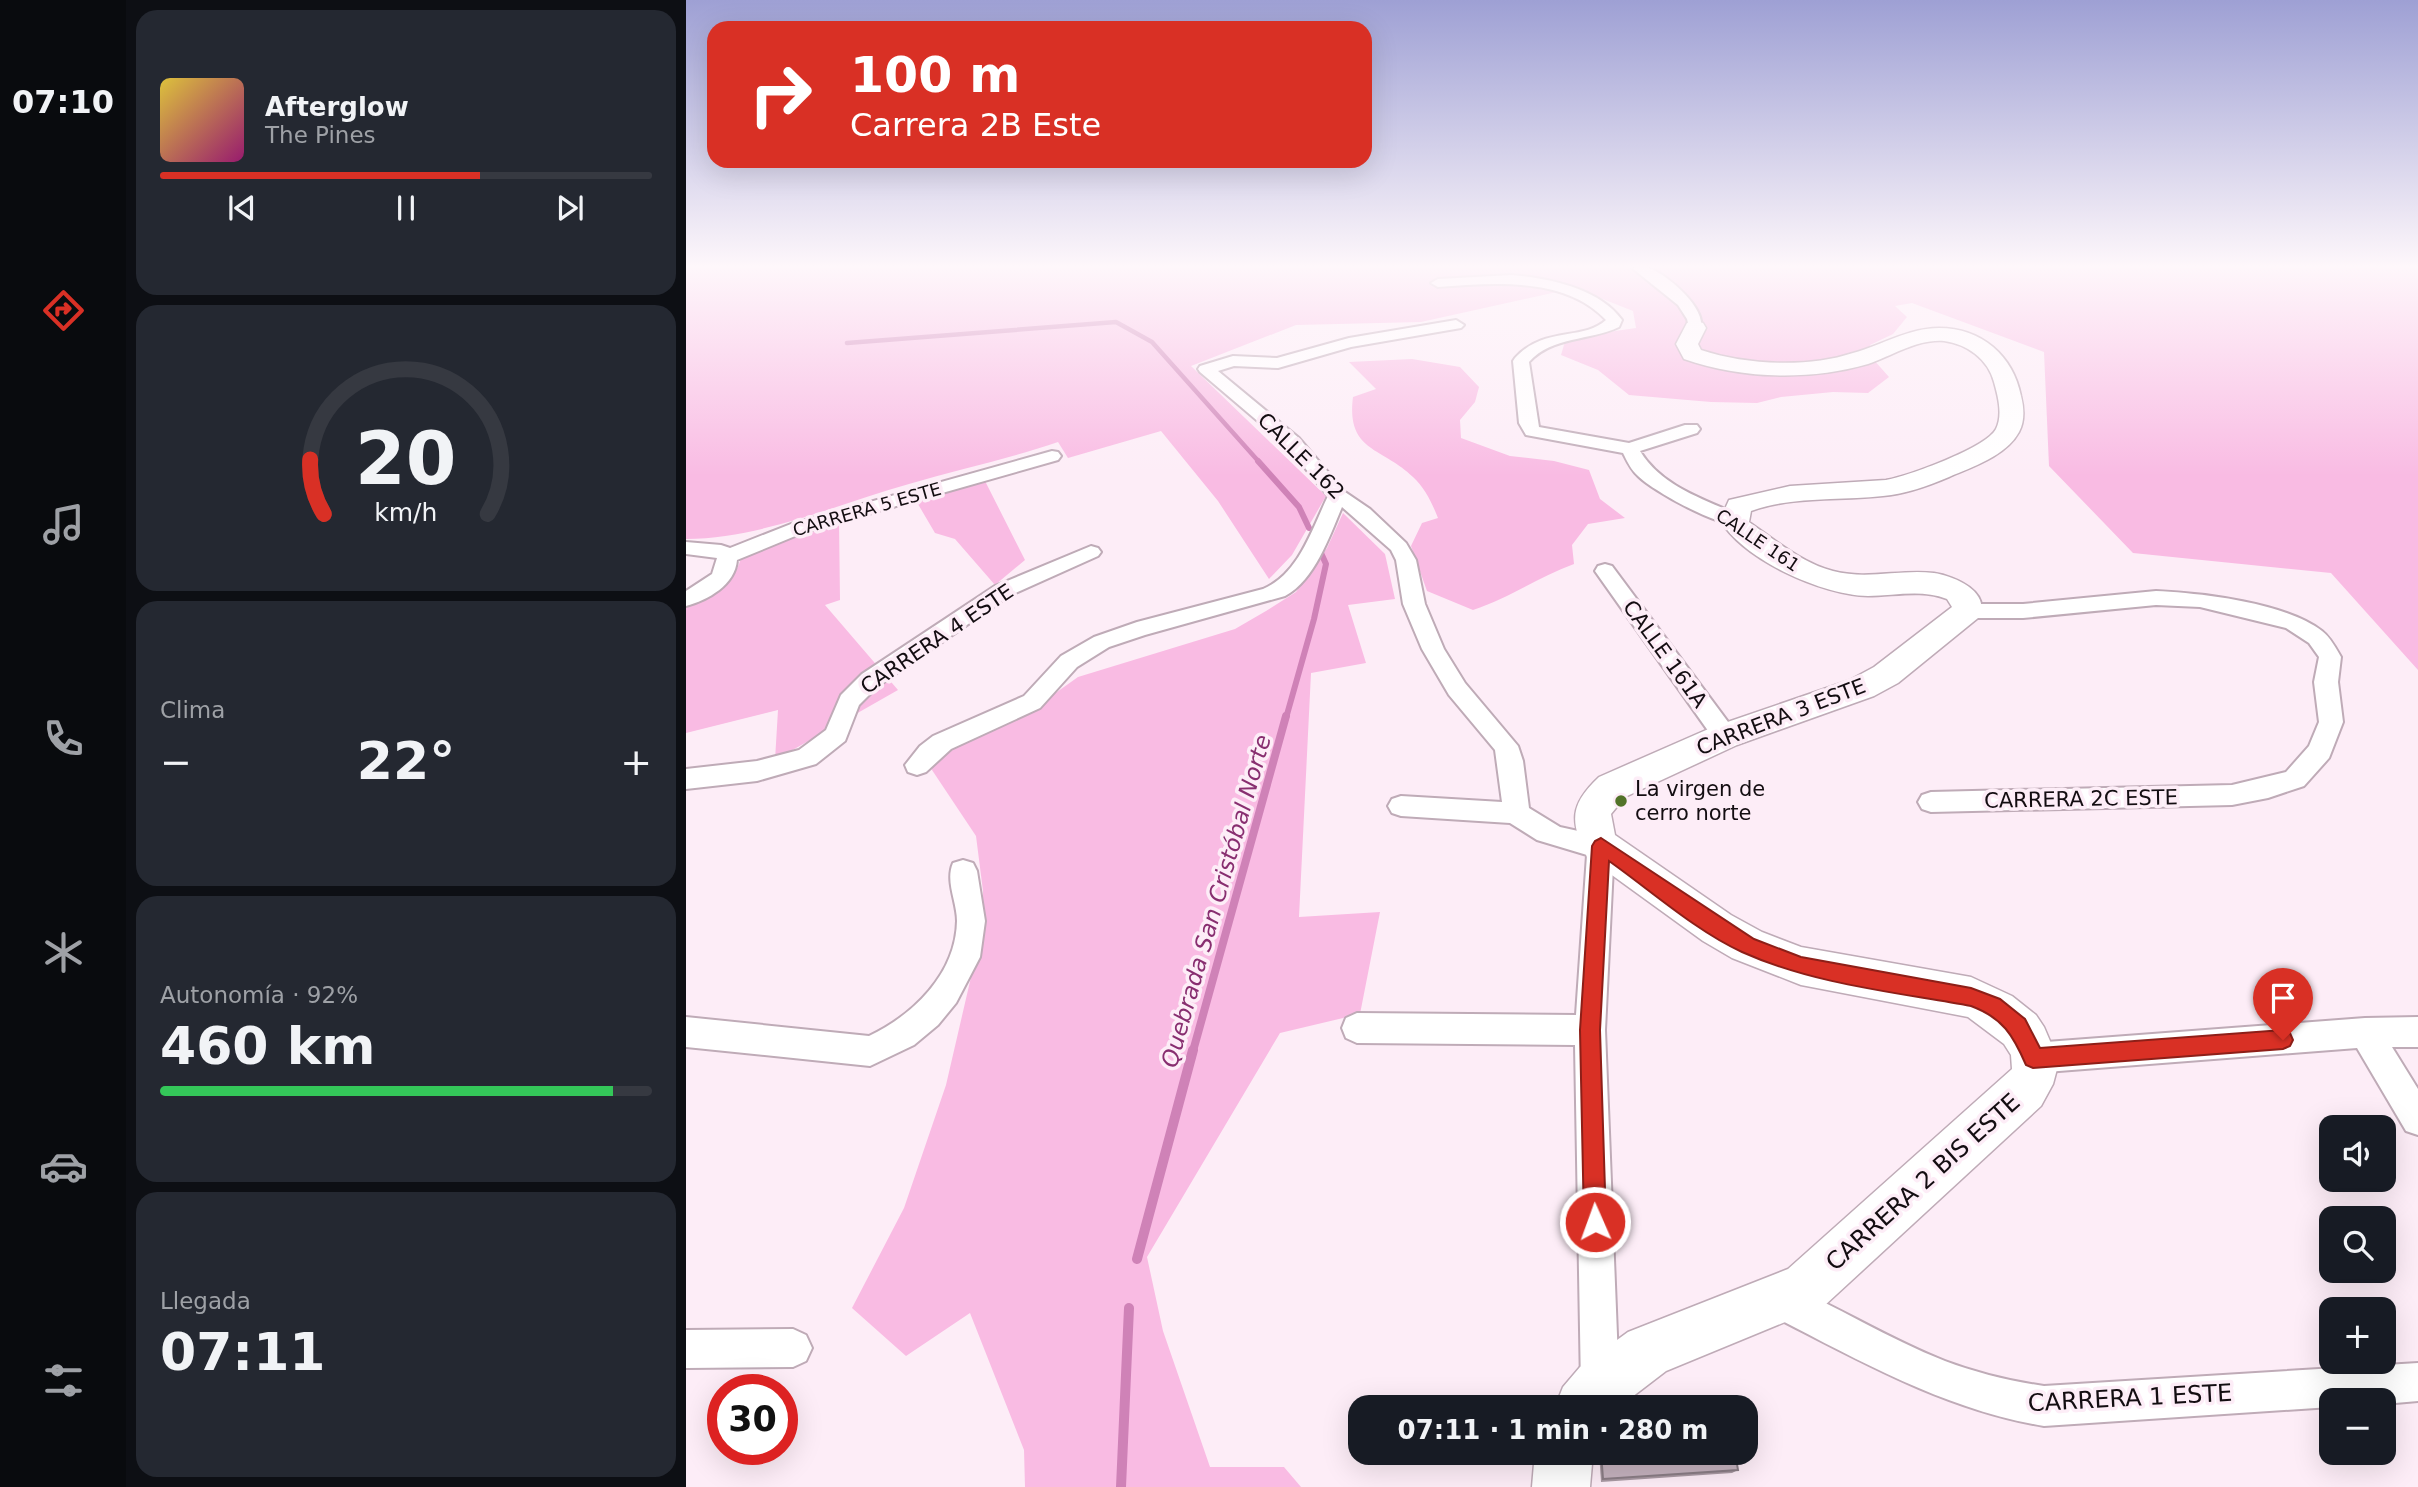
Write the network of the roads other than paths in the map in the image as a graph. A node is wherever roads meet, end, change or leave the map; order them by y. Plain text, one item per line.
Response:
1 (1384, 337) edge
2 (1563, 337) edge
3 (1690, 337) edge
4 (1917, 337) edge
5 (1961, 337) edge
6 (1691, 429) dead end
7 (1629, 449) junction
8 (1052, 456) dead end
9 (1338, 496) junction
10 (1734, 520) junction
11 (686, 548) edge
12 (1091, 552) dead end
13 (727, 557) junction
14 (1605, 571) dead end
15 (686, 599) edge
16 (1967, 611) junction
17 (1725, 736) junction
18 (917, 765) dead end
19 (686, 779) edge
20 (1931, 802) dead end
21 (1401, 806) dead end
22 (1516, 813) junction
23 (1601, 846) junction
24 (963, 871) dead end
25 (1357, 1028) dead end
26 (1590, 1030) junction
27 (686, 1032) edge
28 (2418, 1032) edge
29 (2365, 1033) junction
30 (2026, 1042) junction
31 (2418, 1119) edge
32 (1780, 1300) junction
33 (793, 1348) dead end
34 (686, 1349) edge
35 (2418, 1382) edge
36 (1591, 1395) edge
37 (1593, 1395) edge
38 (1563, 1465) edge
39 (1561, 1487) edge

1 - 9 street, CALLE 162
2 - 7 street
3 - 4 street
5 - 10 street
6 - 7 street
7 - 10 street, CALLE 161
8 - 13 street, CARRERA 5 ESTE
9 - 18 street
9 - 22 street, CALLE 162
10 - 16 street, CALLE 161
11 - 13 street
12 - 19 street, CARRERA 4 ESTE
13 - 15 street
14 - 17 street, CALLE 161A
16 - 17 street, CARRERA 3 ESTE
16 - 20 street, CARRERA 2C ESTE
17 - 23 street, CARRERA 3 ESTE
21 - 22 street
22 - 23 street
23 - 26 street
23 - 30 street
24 - 27 street
25 - 26 street
26 - 36 street
28 - 29 street
29 - 30 street
29 - 31 street
30 - 32 street, CARRERA 2 BIS ESTE
32 - 35 street, CARRERA 1 ESTE
32 - 37 street, CARRERA 2 BIS ESTE
33 - 34 street
38 - 39 street

